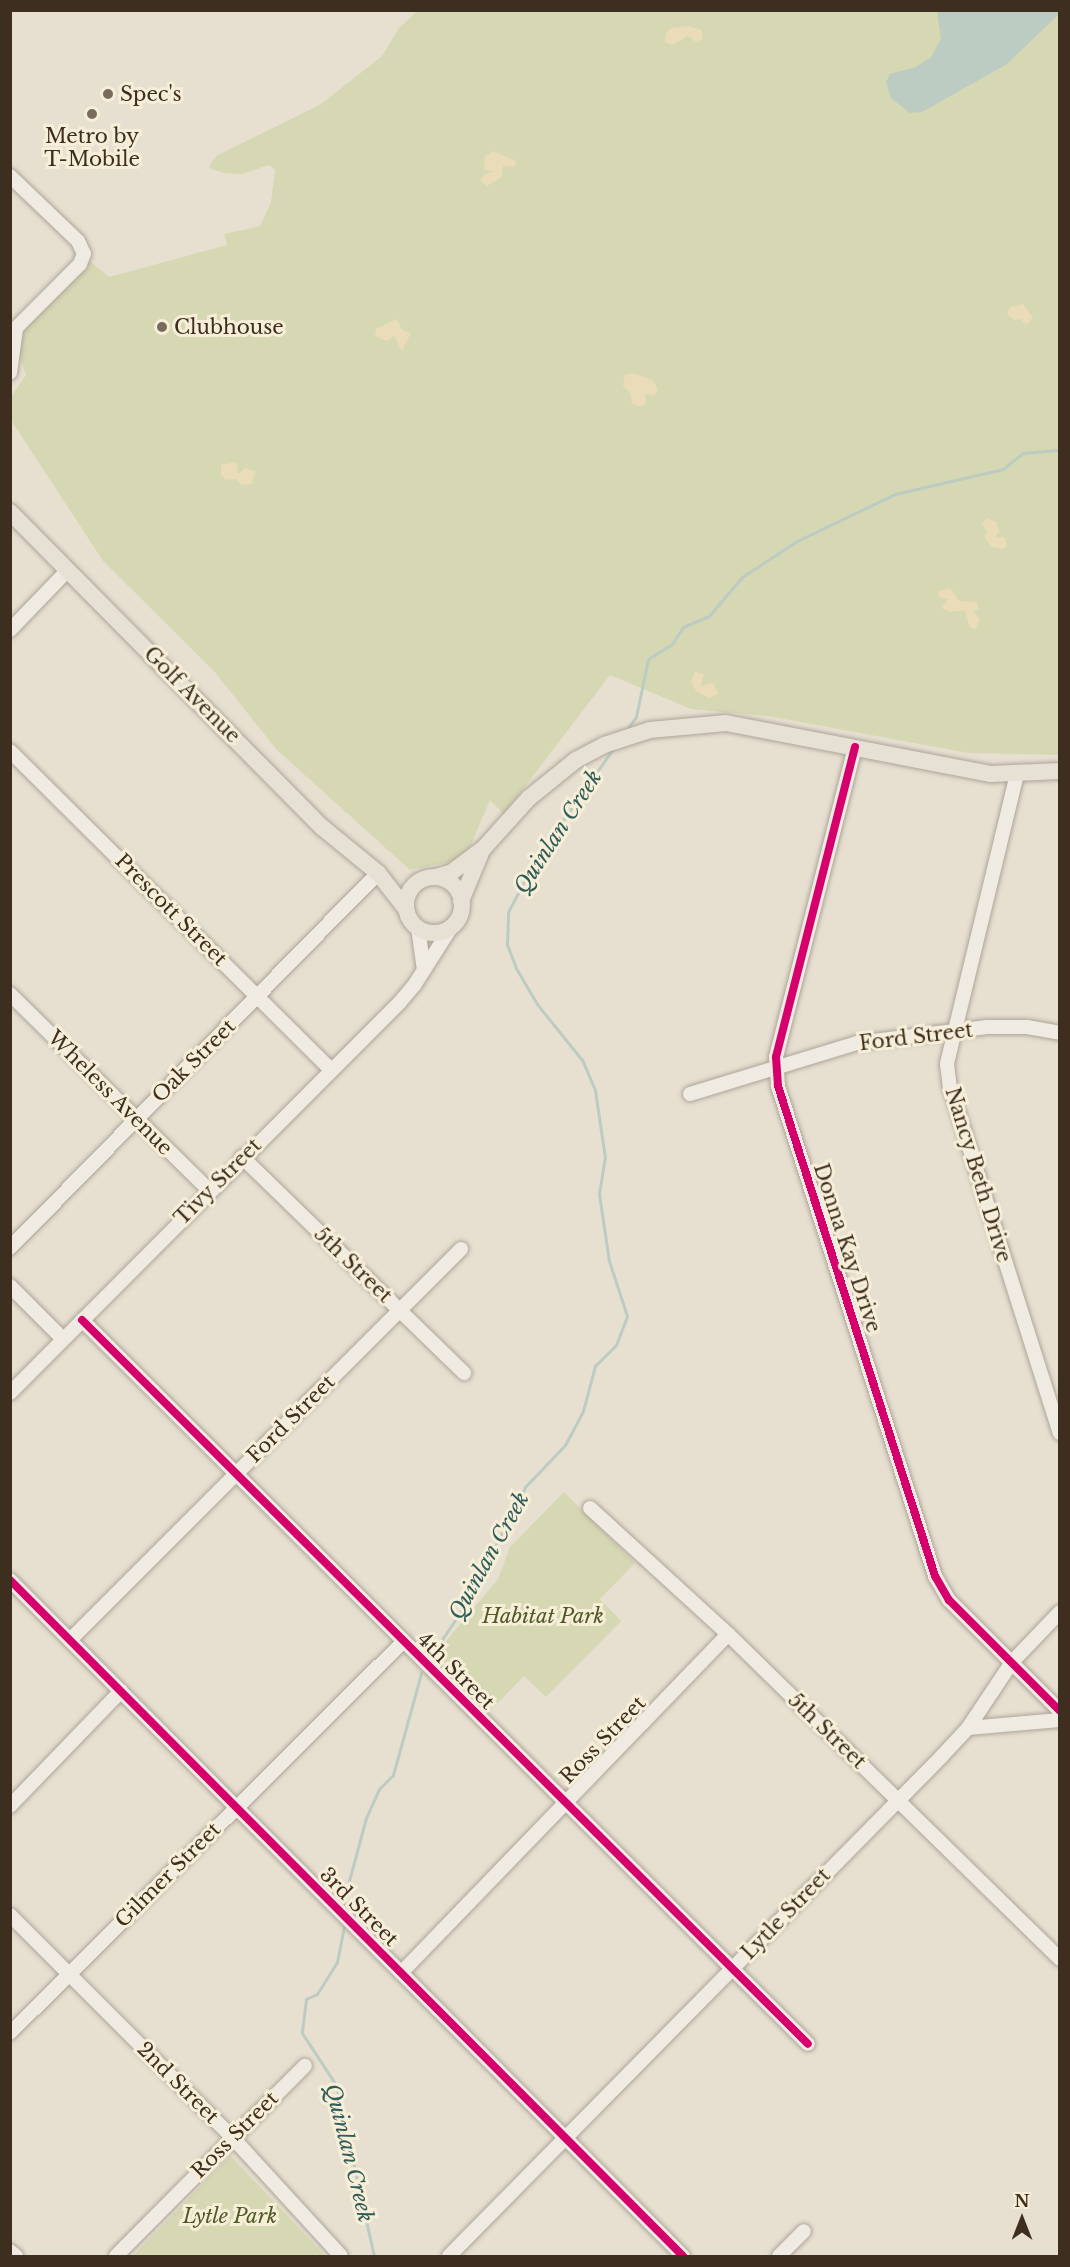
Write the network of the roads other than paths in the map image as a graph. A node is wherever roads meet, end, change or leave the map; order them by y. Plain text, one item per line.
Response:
1 (10, 176) edge
2 (10, 373) edge
3 (10, 512) edge
4 (68, 570) junction
5 (10, 630) edge
6 (855, 747) junction
7 (10, 751) edge
8 (1059, 771) edge
9 (1017, 774) junction
10 (483, 849) junction
11 (378, 873) junction
12 (436, 877) junction
13 (419, 882) junction
14 (461, 901) junction
15 (406, 909) junction
16 (452, 926) junction
17 (418, 928) junction
18 (424, 970) junction
19 (10, 994) edge
20 (258, 996) junction
21 (952, 1033) junction
22 (1059, 1033) edge
23 (776, 1068) junction
24 (331, 1070) junction
25 (690, 1094) dead end
26 (137, 1119) junction
27 (243, 1157) junction
28 (210, 1191) junction
29 (10, 1248) edge
30 (461, 1249) dead end
31 (10, 1286) edge
32 (400, 1310) junction
33 (82, 1320) junction
34 (63, 1339) junction
35 (464, 1373) dead end
36 (10, 1393) edge
37 (1059, 1433) edge
38 (235, 1475) junction
39 (590, 1508) dead end
40 (10, 1580) edge
41 (1059, 1612) edge
42 (728, 1634) junction
43 (70, 1640) junction
44 (403, 1642) junction
45 (1012, 1662) junction
46 (121, 1691) junction
47 (1059, 1711) edge
48 (1059, 1720) edge
49 (968, 1728) junction
50 (897, 1801) junction
51 (565, 1803) junction
52 (10, 1806) edge
53 (237, 1807) junction
54 (10, 1915) edge
55 (1059, 1959) edge
56 (733, 1969) junction
57 (401, 1973) junction
58 (69, 1975) junction
59 (10, 2033) edge
60 (808, 2044) dead end
61 (305, 2066) dead end
62 (232, 2137) junction
63 (563, 2138) junction
64 (804, 2231) dead end
65 (10, 2251) edge
66 (16, 2256) edge
67 (116, 2256) edge
68 (341, 2256) edge
69 (449, 2256) edge
70 (683, 2256) edge
71 (779, 2256) edge

1 - 2 street
3 - 4 main road, Golf Avenue
4 - 5 street
4 - 11 main road, Golf Avenue
6 - 9 main road
6 - 10 main road
6 - 23 street, Donna Kay Drive
7 - 20 street, Prescott Street
8 - 9 main road
9 - 21 street, Nancy Beth Drive
10 - 12 main road
10 - 14 main road
11 - 13 main road, Golf Avenue
11 - 15 main road, Golf Avenue
11 - 20 street, Oak Street
12 - 13 main road
12 - 14 main road
13 - 15 main road
14 - 16 main road
15 - 17 main road
16 - 17 main road
16 - 18 street, Tivy Street
17 - 18 street
18 - 24 street, Tivy Street
19 - 26 street, Wheless Avenue
20 - 24 street, Prescott Street
20 - 26 street, Oak Street
21 - 22 street, Ford Street
21 - 23 street, Ford Street
21 - 37 street, Nancy Beth Drive
23 - 25 street, Ford Street
23 - 45 street, Donna Kay Drive
24 - 27 street, Tivy Street
26 - 28 street, Wheless Avenue
26 - 29 street, Oak Street
27 - 28 street, Tivy Street
27 - 32 street, 5th Street
28 - 33 street, Tivy Street
30 - 32 street, Ford Street
31 - 34 street
32 - 35 street, 5th Street
32 - 38 street, Ford Street
33 - 34 street, Tivy Street
33 - 38 street, 4th Street
34 - 36 street, Tivy Street
38 - 43 street, Ford Street
38 - 44 street, 4th Street
39 - 42 street, 5th Street
40 - 43 street, 3rd Street
41 - 45 street, Lytle Street
42 - 50 street, 5th Street
42 - 51 street, Ross Street
43 - 46 street, 3rd Street
44 - 51 street, 4th Street
44 - 53 street, Gilmer Street
45 - 47 street, Donna Kay Drive
45 - 49 street, Lytle Street
46 - 52 street
46 - 53 street, 3rd Street
48 - 49 street
49 - 50 street, Lytle Street
50 - 55 street, 5th Street
50 - 56 street, Lytle Street
51 - 56 street, 4th Street
51 - 57 street, Ross Street
53 - 57 street, 3rd Street
53 - 58 street, Gilmer Street
54 - 58 street, 2nd Street
56 - 60 street, 4th Street
56 - 63 street, Lytle Street
57 - 63 street, 3rd Street
58 - 59 street, Gilmer Street
58 - 62 street, 2nd Street
61 - 62 street, Ross Street
62 - 67 street, Ross Street
62 - 68 street, 2nd Street
63 - 69 street, Lytle Street
63 - 70 street, 3rd Street
64 - 71 street
65 - 66 street

